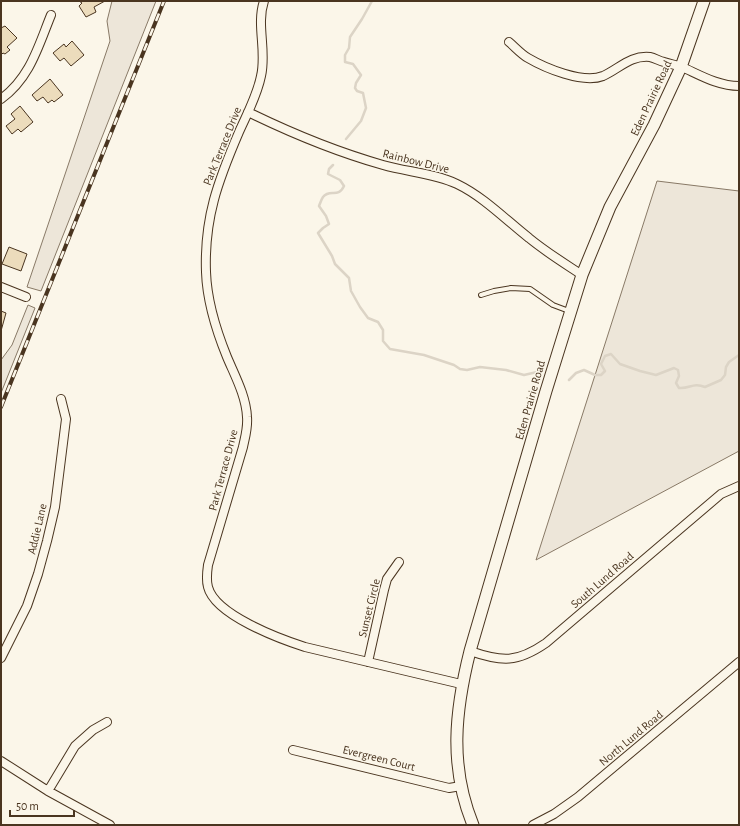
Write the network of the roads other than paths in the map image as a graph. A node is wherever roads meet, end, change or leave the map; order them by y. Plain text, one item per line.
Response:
1 (264, 1) edge
2 (704, 1) edge
3 (51, 15) dead end
4 (509, 42) dead end
5 (681, 67) junction
6 (739, 86) edge
7 (1, 99) edge
8 (248, 112) junction
9 (582, 275) junction
10 (1, 287) edge
11 (481, 295) dead end
12 (26, 297) dead end
13 (570, 312) junction
14 (61, 399) dead end
15 (739, 486) edge
16 (399, 562) dead end
17 (470, 651) junction
18 (1, 658) edge
19 (368, 662) junction
20 (739, 662) edge
21 (462, 684) junction
22 (107, 722) dead end
23 (293, 750) dead end
24 (1, 761) edge
25 (461, 786) junction
26 (48, 792) junction
27 (110, 825) edge
28 (473, 825) edge
29 (533, 825) edge

1 - 8 street, Park Terrace Drive
2 - 5 main road, Eden Prairie Road
3 - 7 street
4 - 5 street
5 - 6 street
5 - 9 main road, Eden Prairie Road
8 - 9 street, Rainbow Drive
8 - 19 street, Park Terrace Drive
9 - 13 main road, Eden Prairie Road
10 - 12 street
11 - 13 lane
13 - 17 main road, Eden Prairie Road
14 - 18 street, Addie Lane
15 - 17 street, South Lund Road
16 - 19 street, Sunset Circle
17 - 21 main road, Eden Prairie Road
19 - 21 street, Park Terrace Drive
20 - 29 street, North Lund Road
21 - 25 main road, Eden Prairie Road
22 - 26 street
23 - 25 street, Evergreen Court
24 - 26 street
25 - 28 main road, Eden Prairie Road
26 - 27 street

